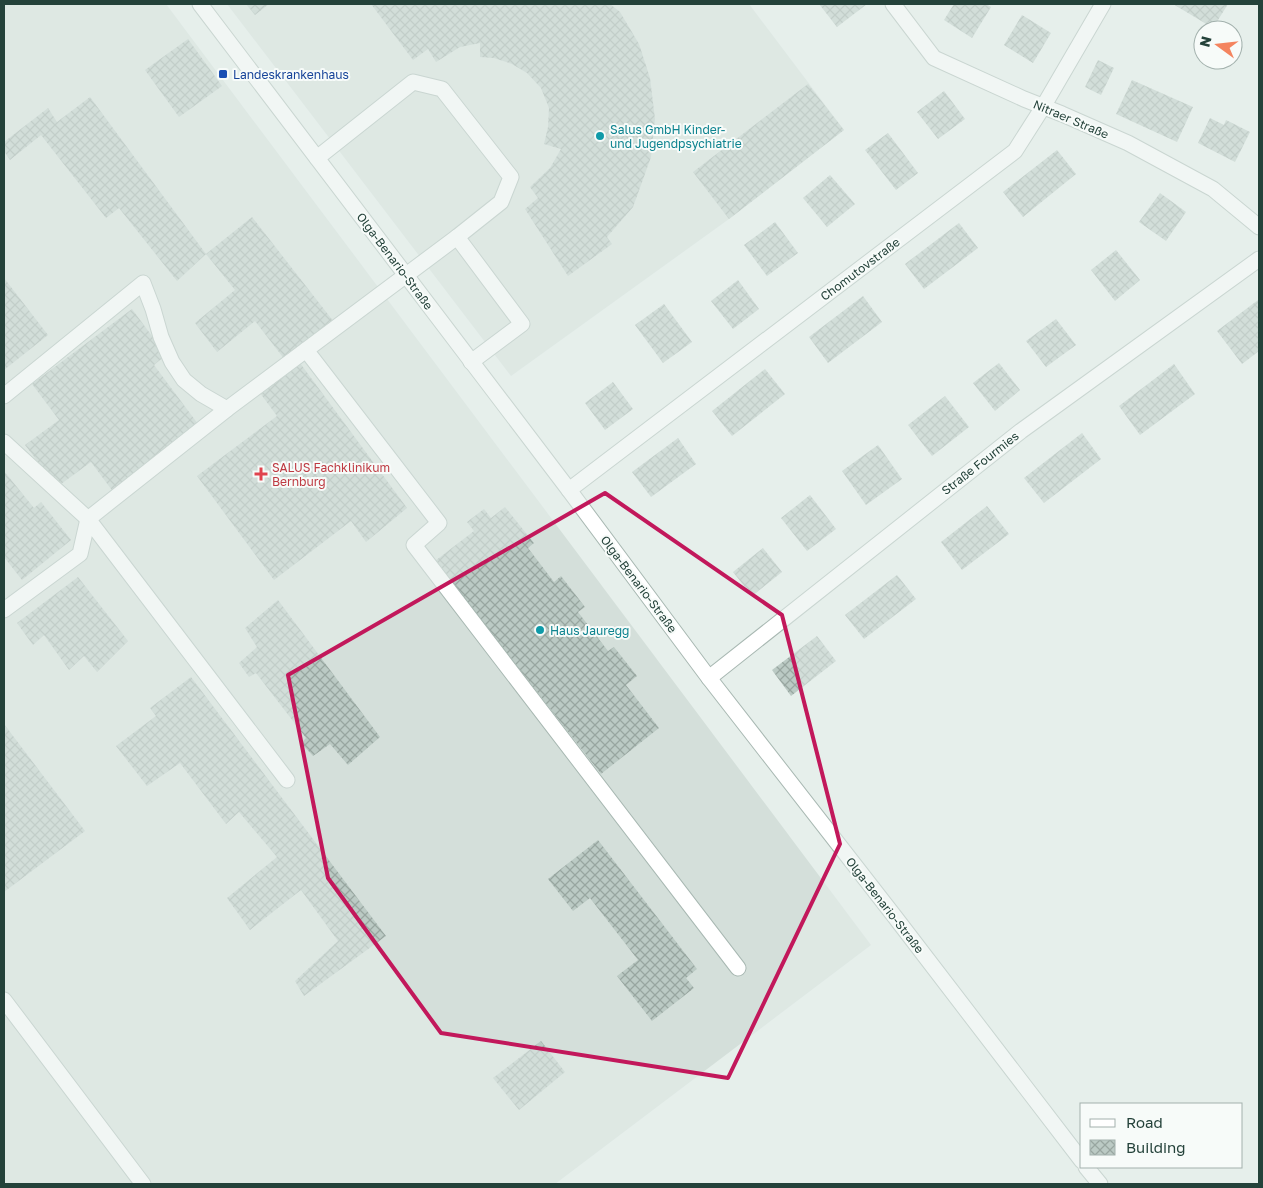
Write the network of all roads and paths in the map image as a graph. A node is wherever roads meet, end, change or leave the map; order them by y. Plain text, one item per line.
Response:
1 (200, 4) edge
2 (893, 4) edge
3 (1103, 4) edge
4 (1043, 107) junction
5 (317, 158) junction
6 (1259, 227) edge
7 (457, 237) junction
8 (1259, 259) edge
9 (406, 276) junction
10 (306, 350) junction
11 (471, 362) junction
12 (4, 396) edge
13 (227, 408) junction
14 (4, 442) edge
15 (569, 490) junction
16 (88, 519) junction
17 (4, 610) edge
18 (709, 678) junction
19 (287, 780) dead end
20 (738, 968) dead end
21 (4, 1000) edge
22 (1080, 1158) edge
23 (1087, 1168) edge
24 (143, 1184) edge
25 (1100, 1184) edge

1 - 5 street, Olga-Benario-Straße
2 - 4 street, Nitraer Straße
3 - 4 street, Chomutovstraße
4 - 6 street, Nitraer Straße
4 - 15 street, Chomutovstraße
5 - 7 street
5 - 9 street, Olga-Benario-Straße
7 - 9 street
7 - 11 street
8 - 18 street, Straße Fourmies
9 - 10 street
9 - 11 street, Olga-Benario-Straße
10 - 13 street
10 - 20 street
11 - 15 street, Olga-Benario-Straße
12 - 13 street
13 - 16 street
14 - 16 street
15 - 18 street, Olga-Benario-Straße
16 - 17 street
16 - 19 street
18 - 22 street, Olga-Benario-Straße
21 - 24 street
23 - 25 street

